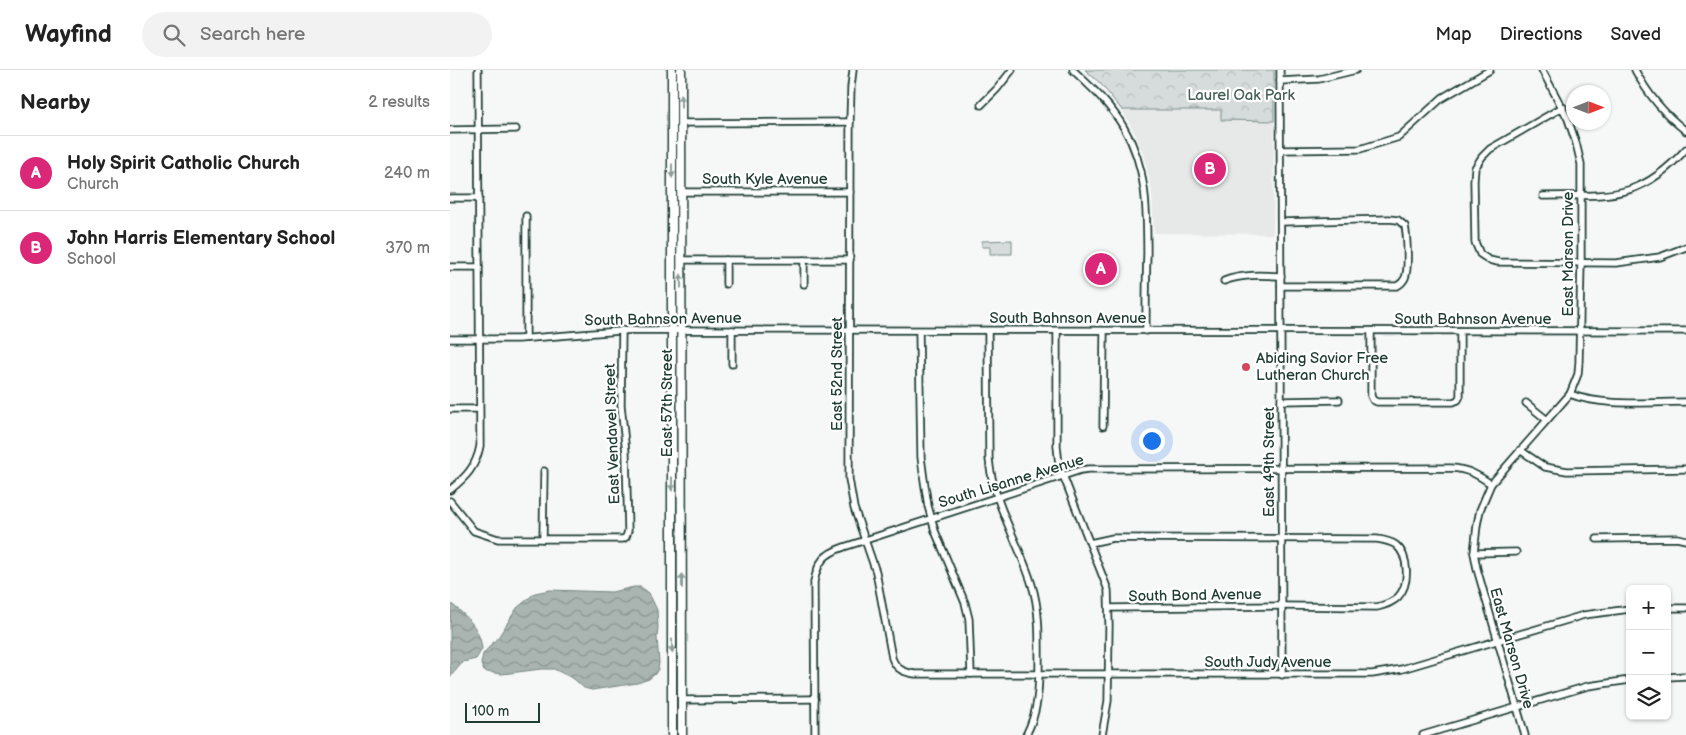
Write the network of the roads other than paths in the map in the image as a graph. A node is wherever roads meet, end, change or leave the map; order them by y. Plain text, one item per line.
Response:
1 (478, 70) edge
2 (672, 70) edge
3 (681, 70) edge
4 (853, 70) edge
5 (1012, 70) edge
6 (1073, 70) edge
7 (1280, 70) edge
8 (1356, 70) edge
9 (1490, 70) edge
10 (1542, 70) edge
11 (1635, 70) edge
12 (1280, 81) junction
13 (981, 105) dead end
14 (1563, 107) junction
15 (850, 122) junction
16 (681, 123) junction
17 (450, 130) edge
18 (478, 130) junction
19 (516, 130) dead end
20 (1686, 131) edge
21 (1686, 149) edge
22 (1280, 150) junction
23 (681, 192) junction
24 (850, 192) junction
25 (1581, 195) junction
26 (1543, 196) dead end
27 (450, 198) edge
28 (479, 198) junction
29 (526, 216) dead end
30 (1280, 222) junction
31 (1686, 247) edge
32 (681, 260) junction
33 (726, 260) junction
34 (804, 260) junction
35 (850, 260) junction
36 (1581, 262) junction
37 (450, 267) edge
38 (479, 267) junction
39 (1280, 276) junction
40 (1224, 281) dead end
41 (726, 284) dead end
42 (804, 284) dead end
43 (1280, 286) junction
44 (622, 330) junction
45 (671, 330) junction
46 (680, 330) junction
47 (732, 330) junction
48 (850, 331) junction
49 (919, 331) junction
50 (988, 331) junction
51 (1057, 331) junction
52 (1104, 331) junction
53 (1146, 331) junction
54 (1280, 331) junction
55 (1371, 331) junction
56 (1460, 331) junction
57 (1581, 331) junction
58 (1686, 331) edge
59 (526, 338) junction
60 (450, 339) edge
61 (479, 339) junction
62 (732, 364) dead end
63 (1570, 394) junction
64 (1339, 400) dead end
65 (1281, 401) junction
66 (1686, 402) edge
67 (1526, 403) dead end
68 (450, 409) edge
69 (479, 409) junction
70 (1547, 420) junction
71 (1103, 426) dead end
72 (1520, 450) junction
73 (1280, 468) junction
74 (1686, 469) edge
75 (544, 471) dead end
76 (1062, 476) junction
77 (1492, 484) junction
78 (450, 490) edge
79 (997, 497) junction
80 (450, 501) edge
81 (932, 518) junction
82 (543, 538) junction
83 (1282, 539) junction
84 (1598, 539) dead end
85 (865, 540) junction
86 (1686, 540) edge
87 (1090, 543) junction
88 (1516, 552) dead end
89 (1474, 553) junction
90 (1281, 606) junction
91 (1109, 608) junction
92 (1671, 608) edge
93 (1686, 608) edge
94 (1626, 610) edge
95 (1498, 641) junction
96 (899, 670) joint
97 (971, 674) junction
98 (1039, 674) junction
99 (1109, 675) junction
100 (1282, 675) junction
101 (1686, 676) edge
102 (1671, 677) edge
103 (1626, 681) edge
104 (815, 699) junction
105 (682, 700) junction
106 (1517, 708) junction
107 (672, 735) edge
108 (682, 735) edge
109 (815, 735) edge
110 (1026, 735) edge
111 (1102, 735) edge
112 (1424, 735) edge
113 (1525, 735) edge

1 - 18 street
2 -> 45 main road, East 57th Street
16 -> 3 main road, East 57th Street
4 - 15 street, East 52nd Street
5 - 13 street
6 - 53 street
7 - 12 street, East 49th Street
8 - 12 street
9 - 22 street
10 - 14 street, East Marson Drive
11 - 20 street
12 - 22 street, East 49th Street
14 - 25 street, East Marson Drive
14 - 36 street
15 - 16 street
15 - 24 street, East 52nd Street
16 - 23 main road, East 57th Street
17 - 18 street
18 - 19 street
18 - 28 street
21 - 25 street
22 - 30 street, East 49th Street
23 - 24 street, South Kyle Avenue
23 - 32 main road, East 57th Street
24 - 35 street, East 52nd Street
25 - 26 street
25 - 36 street, East Marson Drive
27 - 28 street
28 - 38 street
29 - 59 street
30 - 39 street, East 49th Street
30 - 43 street
31 - 36 street
32 - 33 street
46 -> 32 main road, East 57th Street
33 - 34 street
33 - 41 street
34 - 35 street
34 - 42 street
35 - 48 street, East 52nd Street
36 - 57 street, East Marson Drive
37 - 38 street
38 - 61 street
39 - 40 street
39 - 43 street, East 49th Street
43 - 54 street, East 49th Street
44 - 45 street, South Bahnson Avenue
44 - 59 street, South Bahnson Avenue
44 - 82 street, East Vendavel Street
45 - 46 street, South Bahnson Avenue
45 -> 107 main road, East 57th Street
46 - 47 street, South Bahnson Avenue
105 -> 46 main road, East 57th Street
47 - 48 street, South Bahnson Avenue
47 - 62 street
48 - 49 street, South Bahnson Avenue
48 - 85 street, East 52nd Street
49 - 50 street, South Bahnson Avenue
49 - 81 street
50 - 51 street, South Bahnson Avenue
50 - 79 street
51 - 52 street, South Bahnson Avenue
51 - 76 street
52 - 53 street, South Bahnson Avenue
52 - 71 street
53 - 54 street, South Bahnson Avenue
54 - 55 street, South Bahnson Avenue
54 - 65 street, East 49th Street
55 - 56 street, South Bahnson Avenue
55 - 56 street
56 - 57 street, South Bahnson Avenue
57 - 58 street, South Bahnson Avenue
57 - 63 street, East Marson Drive
59 - 61 street, South Bahnson Avenue
60 - 61 street, South Bahnson Avenue
61 - 69 street
63 - 66 street
63 - 70 street, East Marson Drive
64 - 65 street
65 - 73 street, East 49th Street
67 - 70 street
68 - 69 street
69 - 78 street
70 - 72 street, East Marson Drive
72 - 74 street
72 - 77 street, East Marson Drive
73 - 76 street, South Lisanne Avenue
73 - 77 street, South Lisanne Avenue
73 - 83 street, East 49th Street
75 - 82 street
76 - 79 street, South Lisanne Avenue
76 - 87 street
77 - 89 street, East Marson Drive
79 - 81 street, South Lisanne Avenue
79 - 98 street
80 - 82 street
81 - 85 street, South Lisanne Avenue
81 - 97 street
83 - 87 street, South Bond Avenue
83 - 90 street, East 49th Street
83 - 90 street, South Bond Avenue
84 - 86 street
85 - 96 street, East 52nd Street
85 - 104 street, South Lisanne Avenue
87 - 91 street
88 - 89 street
89 - 95 street, East Marson Drive
90 - 91 street, South Bond Avenue
90 - 100 street, East 49th Street
91 - 99 street
92 - 93 street
94 - 95 street, South Judy Avenue
95 - 100 street, South Judy Avenue
95 - 106 street, East Marson Drive
96 - 97 street, South Judy Avenue
97 - 98 street, South Judy Avenue
98 - 99 street, South Judy Avenue
98 - 110 street
99 - 100 street, South Judy Avenue
99 - 111 street
101 - 102 street
103 - 106 street
104 - 105 street
104 - 109 street, South Lisanne Avenue
105 - 108 main road, East 57th Street
106 - 112 street
106 - 113 street, East Marson Drive

